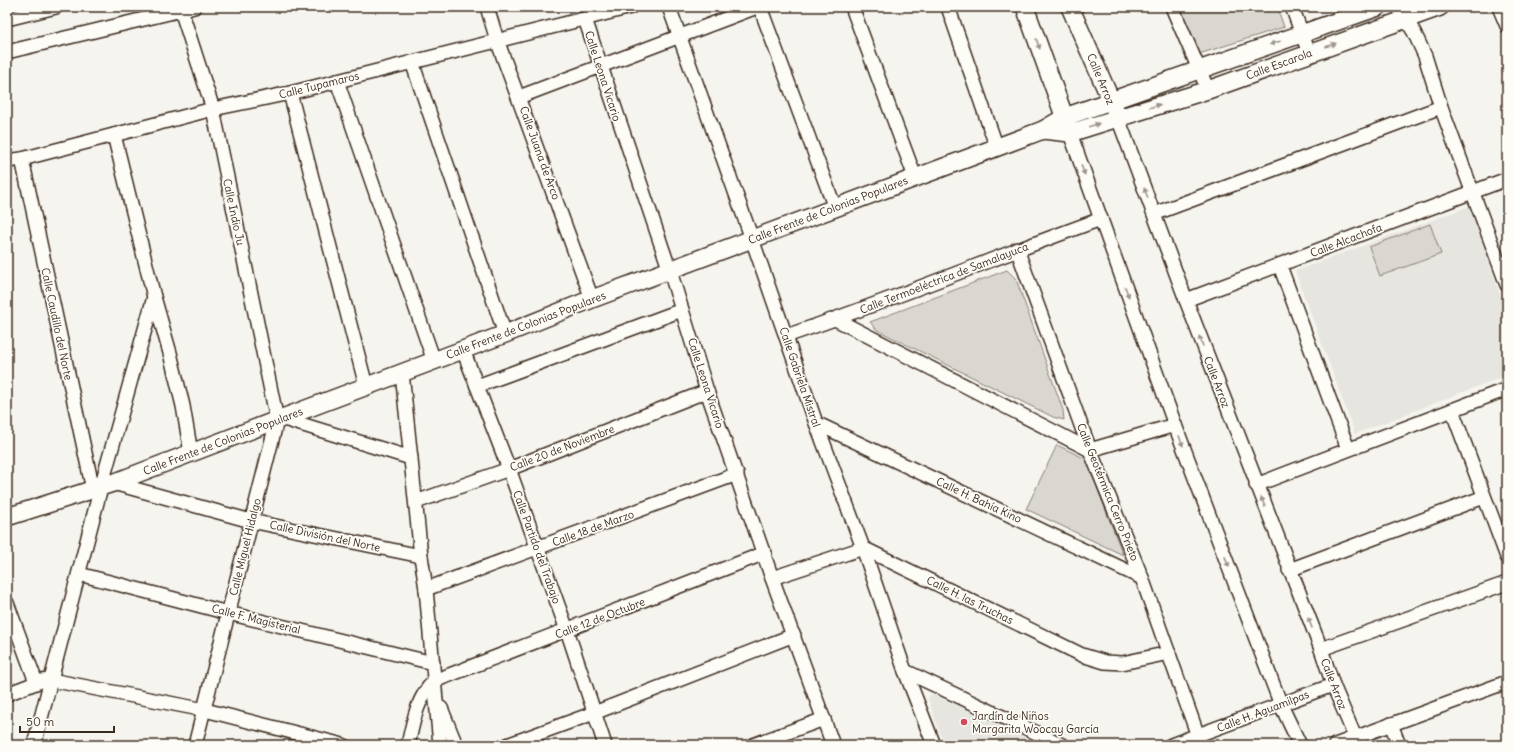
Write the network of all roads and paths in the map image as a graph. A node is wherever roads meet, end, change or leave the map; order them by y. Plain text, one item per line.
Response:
1 (56, 7) edge
2 (194, 7) edge
3 (487, 7) edge
4 (631, 7) edge
5 (669, 7) edge
6 (759, 7) edge
7 (852, 7) edge
8 (948, 7) edge
9 (1025, 7) edge
10 (1070, 7) edge
11 (1172, 7) edge
12 (1292, 7) edge
13 (1378, 7) edge
14 (1440, 7) edge
15 (1499, 7) edge
16 (181, 8) edge
17 (1402, 13) edge
18 (7, 19) edge
19 (585, 19) junction
20 (1507, 26) edge
21 (1302, 34) junction
22 (679, 36) junction
23 (498, 40) junction
24 (7, 52) edge
25 (1309, 53) junction
26 (412, 62) junction
27 (600, 66) junction
28 (1199, 70) junction
29 (337, 81) junction
30 (1208, 90) junction
31 (290, 93) junction
32 (519, 97) junction
33 (1111, 102) junction
34 (1442, 107) junction
35 (213, 109) junction
36 (1118, 118) junction
37 (1067, 125) junction
38 (114, 134) junction
39 (997, 148) junction
40 (22, 158) junction
41 (7, 161) edge
42 (915, 177) junction
43 (1507, 179) edge
44 (1472, 192) junction
45 (835, 208) junction
46 (1154, 214) junction
47 (1101, 219) junction
48 (752, 239) junction
49 (1017, 249) junction
50 (1280, 266) junction
51 (670, 271) junction
52 (1507, 286) edge
53 (154, 297) junction
54 (592, 299) junction
55 (1186, 300) junction
56 (682, 310) junction
57 (835, 319) junction
58 (505, 334) junction
59 (786, 336) junction
60 (463, 350) junction
61 (434, 361) junction
62 (402, 373) junction
63 (366, 386) junction
64 (477, 386) junction
65 (1507, 389) edge
66 (707, 390) junction
67 (1452, 410) junction
68 (279, 419) junction
69 (816, 423) junction
70 (1175, 425) junction
71 (1348, 449) junction
72 (1090, 450) junction
73 (190, 453) junction
74 (411, 458) junction
75 (509, 469) junction
76 (737, 474) junction
77 (1256, 485) junction
78 (102, 487) junction
79 (1484, 497) junction
80 (416, 502) junction
81 (7, 518) edge
82 (251, 521) junction
83 (863, 548) junction
84 (537, 549) junction
85 (765, 553) junction
86 (421, 556) junction
87 (1507, 557) edge
88 (1289, 570) junction
89 (79, 574) junction
90 (772, 578) junction
91 (1142, 578) junction
92 (1507, 583) edge
93 (426, 589) junction
94 (7, 602) edge
95 (228, 613) junction
96 (567, 630) junction
97 (794, 635) junction
98 (1321, 649) junction
99 (1169, 653) junction
100 (433, 663) junction
101 (905, 671) junction
102 (51, 680) junction
103 (434, 681) junction
104 (36, 682) junction
105 (1507, 682) edge
106 (1333, 685) junction
107 (7, 694) edge
108 (435, 694) junction
109 (1281, 704) junction
110 (205, 710) junction
111 (594, 713) junction
112 (824, 719) junction
113 (1391, 724) junction
114 (1198, 736) junction
115 (1355, 737) junction
116 (34, 745) edge
117 (195, 745) edge
118 (343, 745) edge
119 (408, 745) edge
120 (440, 745) edge
121 (456, 745) edge
122 (507, 745) edge
123 (605, 745) edge
124 (753, 745) edge
125 (833, 745) edge
126 (934, 745) edge
127 (1062, 745) edge
128 (1171, 745) edge
129 (1300, 745) edge
130 (1335, 745) edge
131 (1400, 745) edge

1 - 18 street
2 - 16 street
3 - 23 street, Calle Juana de Arco
4 - 19 street, Calle Tupamaros
5 - 22 street, Calle Gabriela Mistral
6 - 22 street
6 - 45 street
7 - 42 street
8 - 39 street
9 -> 37 main road
10 - 33 main road, Calle Arroz
11 - 28 street
12 - 21 street
13 - 21 main road, Calle Escarola
14 - 17 main road, Calle Escarola
15 - 20 street
16 - 24 street
16 - 35 street, Calle Indio Ju
25 -> 17 main road, Calle Escarola
17 - 34 street
19 - 23 street, Calle Tupamaros
19 - 27 street, Calle Leona Vicario
21 - 25 street
21 -> 28 main road, Calle Escarola
22 - 27 street
22 - 48 street, Calle Gabriela Mistral
23 - 26 street, Calle Tupamaros
23 - 32 street, Calle Juana de Arco
25 - 30 main road, Calle Escarola
26 - 29 street, Calle Tupamaros
26 - 58 street
27 - 32 street
27 - 51 street, Calle Leona Vicario
28 - 30 street
28 - 33 main road, Calle Escarola
29 - 31 street, Calle Tupamaros
29 - 61 street
36 -> 30 main road, Calle Escarola
31 - 35 street, Calle Tupamaros
31 - 63 street
32 - 54 street, Calle Juana de Arco
33 - 36 main road, Calle Arroz
33 - 37 main road, Calle Frente de Colonias Populares
34 - 44 street
34 - 46 street
35 - 38 street, Calle Tupamaros
35 - 68 street, Calle Indio Ju
37 -> 36 main road, Calle Frente de Colonias Populares
46 -> 36 street, Calle Arroz
37 - 39 main road, Calle Frente de Colonias Populares
37 -> 47 street
38 - 40 street, Calle Tupamaros
38 - 53 street
39 - 42 main road, Calle Frente de Colonias Populares
40 - 41 street, Calle Tupamaros
40 - 78 street, Calle Caudillo del Norte
42 - 45 main road, Calle Frente de Colonias Populares
43 - 44 street, Calle Alcachofa
44 - 50 street, Calle Alcachofa
44 - 52 street
45 - 48 main road, Calle Frente de Colonias Populares
46 - 55 street, Calle Arroz
47 - 49 street, Calle Termoeléctrica de Samalayuca
47 -> 70 street
48 - 51 main road, Calle Frente de Colonias Populares
48 - 59 street, Calle Gabriela Mistral
49 - 57 street, Calle Termoeléctrica de Samalayuca
49 - 72 street, Calle Geotérmica Cerro Prieto
50 - 55 street, Calle Alcachofa
50 - 71 street
51 - 54 main road, Calle Frente de Colonias Populares
51 - 56 street, Calle Leona Vicario
53 - 73 street
53 - 78 street
54 - 58 main road, Calle Frente de Colonias Populares
77 -> 55 street, Calle Arroz
56 - 64 street
56 - 66 street, Calle Leona Vicario
57 - 59 street, Calle Termoeléctrica de Samalayuca
57 - 72 street
58 - 60 main road, Calle Frente de Colonias Populares
59 - 69 street, Calle Gabriela Mistral
60 - 61 main road, Calle Frente de Colonias Populares
60 - 64 street, Calle Partido del Trabajo
61 - 62 main road, Calle Frente de Colonias Populares
62 - 63 main road, Calle Frente de Colonias Populares
62 - 74 street
63 - 68 main road, Calle Frente de Colonias Populares
64 - 75 street, Calle Partido del Trabajo
65 - 67 street
66 - 75 street, Calle 20 de Noviembre
66 - 76 street, Calle Leona Vicario
67 - 71 street
67 - 79 street
68 - 73 main road, Calle Frente de Colonias Populares
68 - 74 street
68 - 82 street, Calle Miguel Hidalgo
69 - 83 street, Calle Gabriela Mistral
69 - 91 street, Calle H. Bahía Kino
70 - 72 street
70 -> 109 street
71 - 77 street
72 - 91 street, Calle Geotérmica Cerro Prieto
73 - 78 main road, Calle Frente de Colonias Populares
74 - 80 street
75 - 80 street, Calle 20 de Noviembre
75 - 84 street, Calle Partido del Trabajo
76 - 84 street, Calle 18 de Marzo
76 - 85 street, Calle Leona Vicario
88 -> 77 street, Calle Arroz
78 - 81 main road, Calle Frente de Colonias Populares
78 - 82 street, Calle División del Norte
78 - 89 street
79 - 87 street
79 - 88 street
80 - 86 street
82 - 86 street, Calle División del Norte
82 - 95 street, Calle Miguel Hidalgo
83 - 90 street
83 - 99 street, Calle H. las Truchas
83 - 101 street, Calle Gabriela Mistral
84 - 93 street, Calle 18 de Marzo
84 - 96 street, Calle Partido del Trabajo
85 - 90 street, Calle Leona Vicario
85 - 96 street, Calle 12 de Octubre
86 - 93 street
98 -> 88 street, Calle Arroz
89 - 95 street, Calle F. Magisterial
89 - 102 street
90 - 97 street, Calle Leona Vicario
91 - 99 street, Calle Geotérmica Cerro Prieto
92 - 98 street
93 - 100 street
94 - 104 street
95 - 100 street, Calle F. Magisterial
95 - 110 street, Calle Miguel Hidalgo
96 - 103 street, Calle 12 de Octubre
96 - 111 street, Calle Partido del Trabajo
97 - 111 street
97 - 112 street, Calle Leona Vicario
98 - 106 street, Calle Arroz
99 - 114 street, Calle Geotérmica Cerro Prieto
100 - 103 street
101 - 126 street, Calle Gabriela Mistral
101 - 127 street
102 - 104 street
102 - 110 street
102 - 116 street
103 - 108 street
103 - 119 street
104 - 107 street
105 - 113 street
106 - 109 street, Calle H. Aguamilpas
106 - 115 street, Calle Arroz
108 - 120 street
108 - 121 street
109 - 114 street, Calle H. Aguamilpas
109 - 129 street
110 - 117 street, Calle Miguel Hidalgo
110 - 118 street
111 - 122 street
111 - 123 street, Calle Partido del Trabajo
112 - 124 street
112 - 125 street, Calle Leona Vicario
113 - 115 street
113 - 131 street
114 - 128 street, Calle H. Aguamilpas
115 - 130 street

